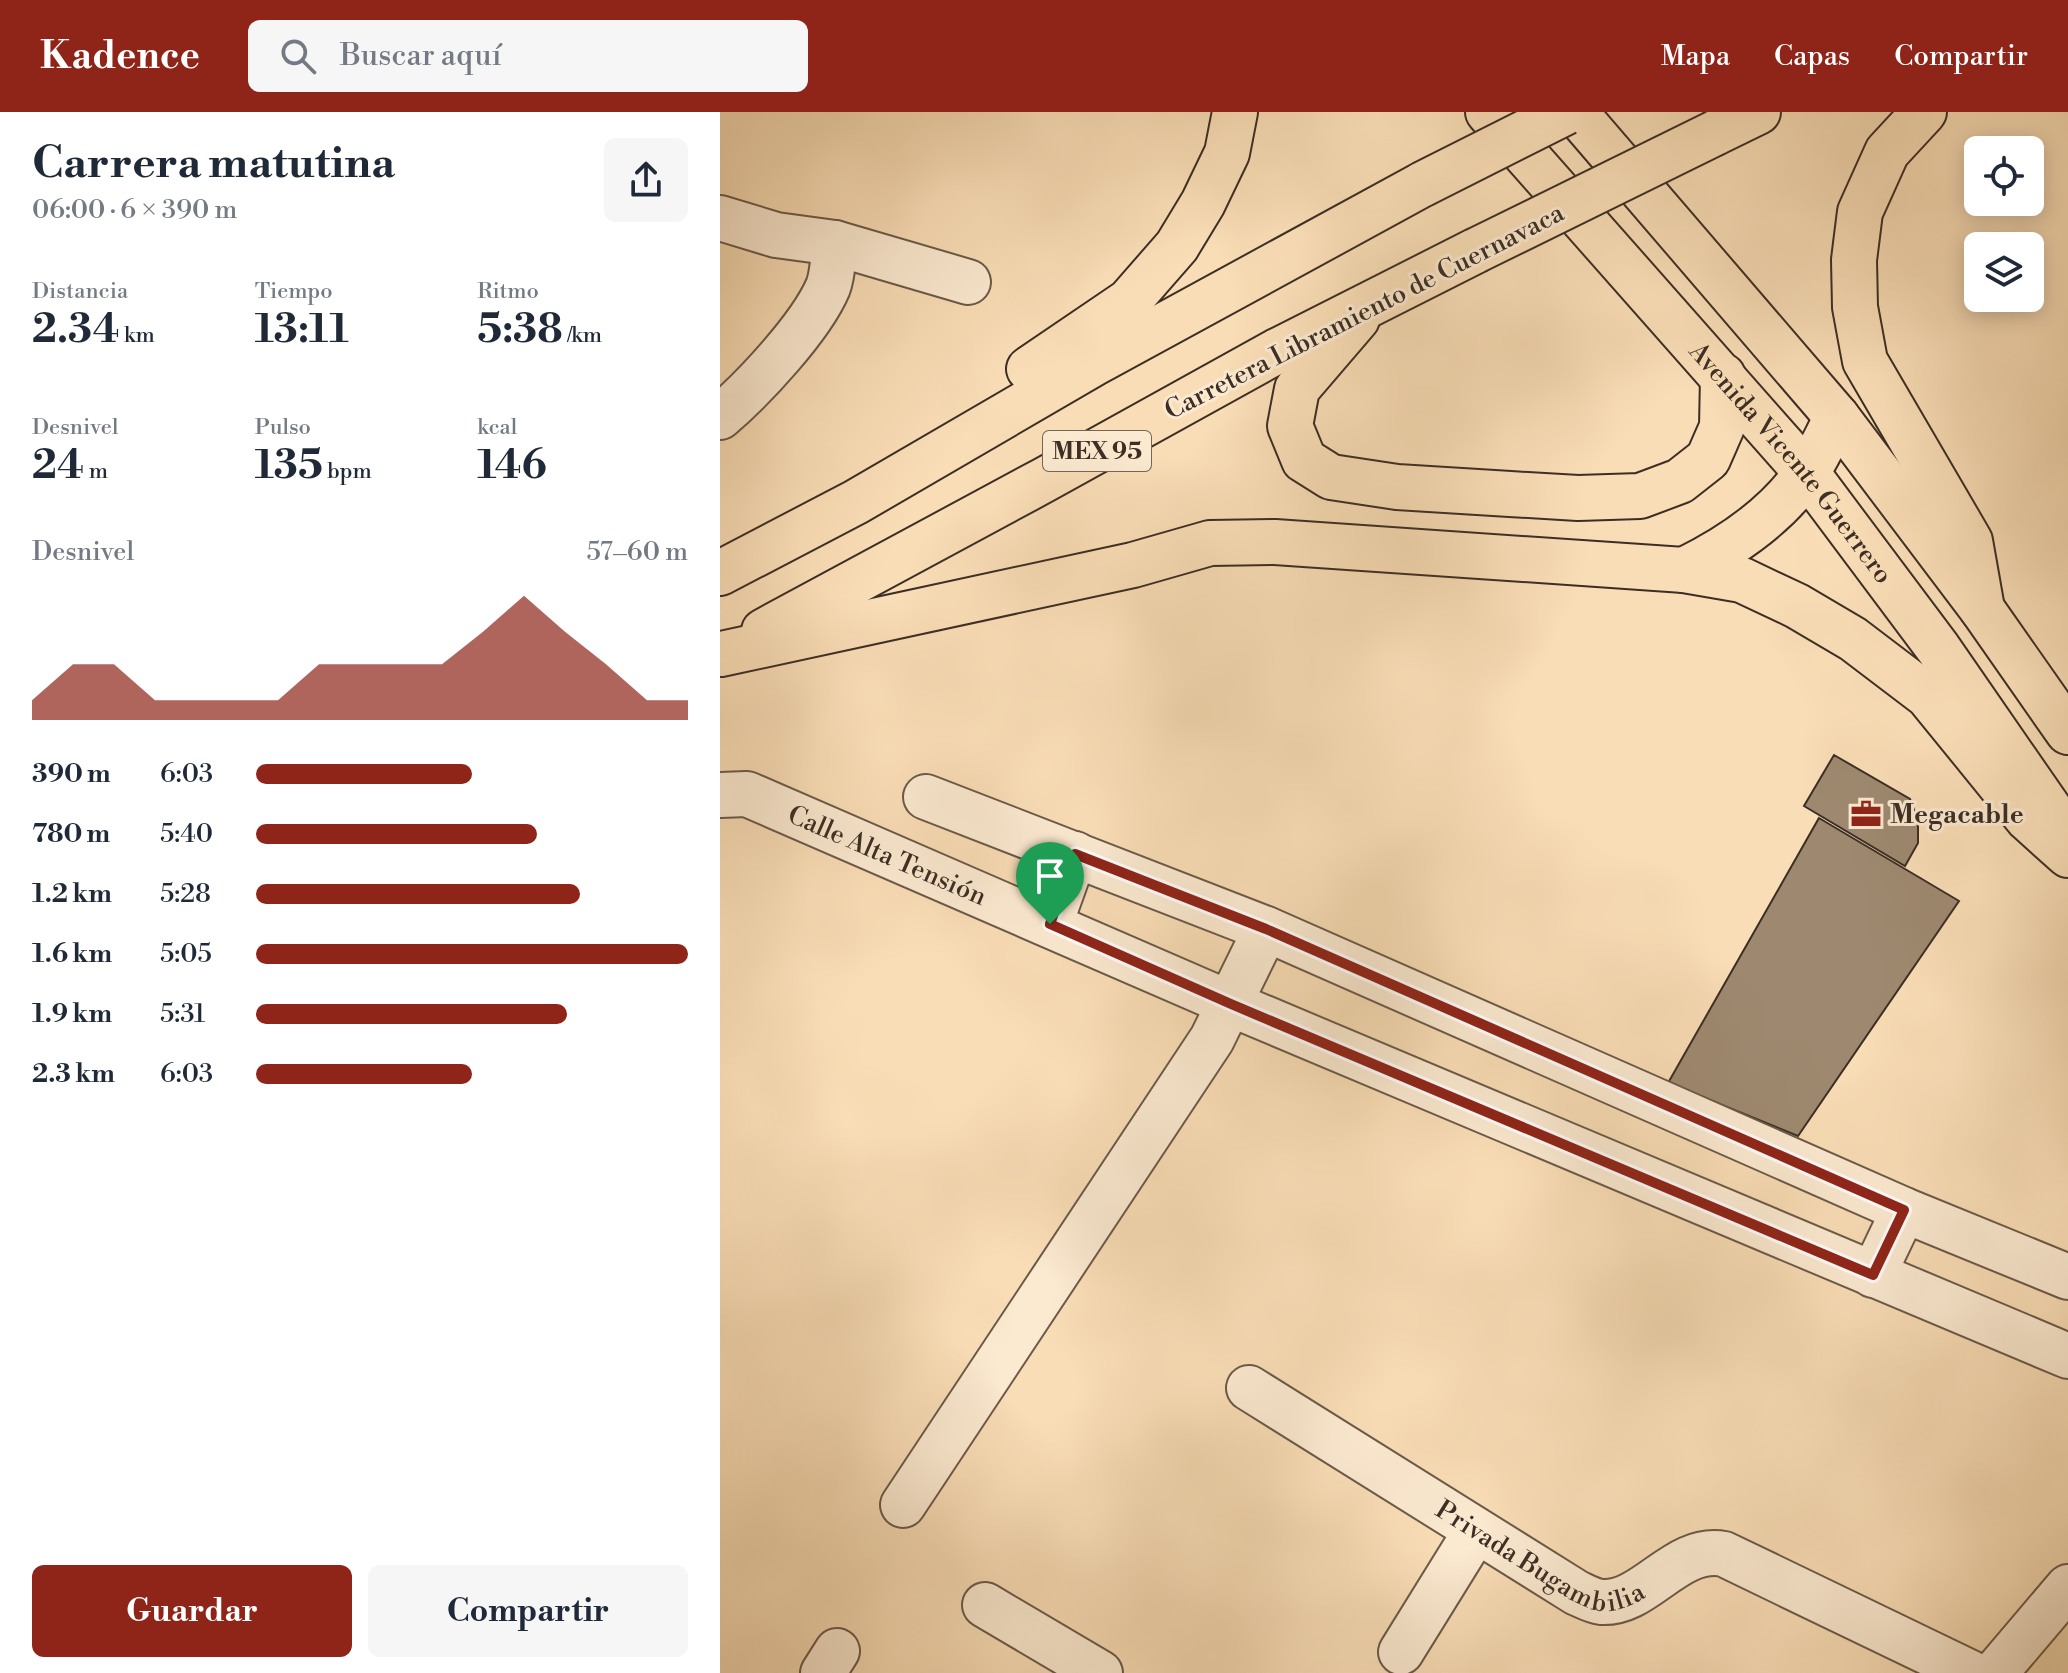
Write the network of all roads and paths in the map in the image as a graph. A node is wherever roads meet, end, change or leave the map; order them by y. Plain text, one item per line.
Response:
1 (1235, 112) edge
2 (1488, 112) edge
3 (1566, 112) edge
4 (1575, 112) edge
5 (1758, 112) edge
6 (1924, 112) edge
7 (720, 218) edge
8 (835, 243) junction
9 (968, 282) dead end
10 (1369, 305) junction
11 (1723, 376) junction
12 (720, 417) edge
13 (1837, 417) junction
14 (936, 455) junction
15 (1807, 473) junction
16 (1684, 570) junction
17 (720, 573) edge
18 (1982, 609) junction
19 (720, 654) edge
20 (2068, 732) edge
21 (720, 795) edge
22 (926, 797) dead end
23 (2068, 836) edge
24 (1075, 854) junction
25 (2068, 855) edge
26 (1050, 924) junction
27 (1266, 929) junction
28 (1231, 1004) junction
29 (1904, 1210) junction
30 (1873, 1275) junction
31 (2068, 1277) edge
32 (2068, 1356) edge
33 (1249, 1388) dead end
34 (903, 1505) dead end
35 (1476, 1531) junction
36 (2068, 1587) edge
37 (985, 1605) dead end
38 (1401, 1652) dead end
39 (1100, 1673) edge
40 (1971, 1673) edge
41 (1995, 1673) edge

1 - 14 main road
2 - 11 main road, Avenida Vicente Guerrero
3 - 14 main road, MEX 95, bridge
4 - 13 main road
5 - 10 main road, Carretera Libramiento de Cuernavaca / MEX 95, bridge
6 - 18 main road
7 - 8 street
8 - 9 street
8 - 12 street
10 - 11 main road
10 - 19 main road, Carretera Libramiento de Cuernavaca / MEX 95
11 - 15 main road, Avenida Vicente Guerrero
13 - 15 main road
13 - 18 main road
14 - 17 main road, MEX 95
15 - 16 main road
15 - 23 main road, Avenida Vicente Guerrero
16 - 19 main road
16 - 25 main road
18 - 20 main road
21 - 26 street, Calle Alta Tensión
22 - 24 street
24 - 26 street
24 - 27 street
26 - 28 street, Calle Alta Tensión
27 - 28 street
27 - 29 street
28 - 30 street, Calle Alta Tensión
28 - 34 street
29 - 30 street
29 - 31 street
30 - 32 street, Calle Alta Tensión
33 - 35 street, Privada Bugambilia
35 - 38 street
35 - 40 street, Privada Bugambilia
36 - 41 street
37 - 39 street

